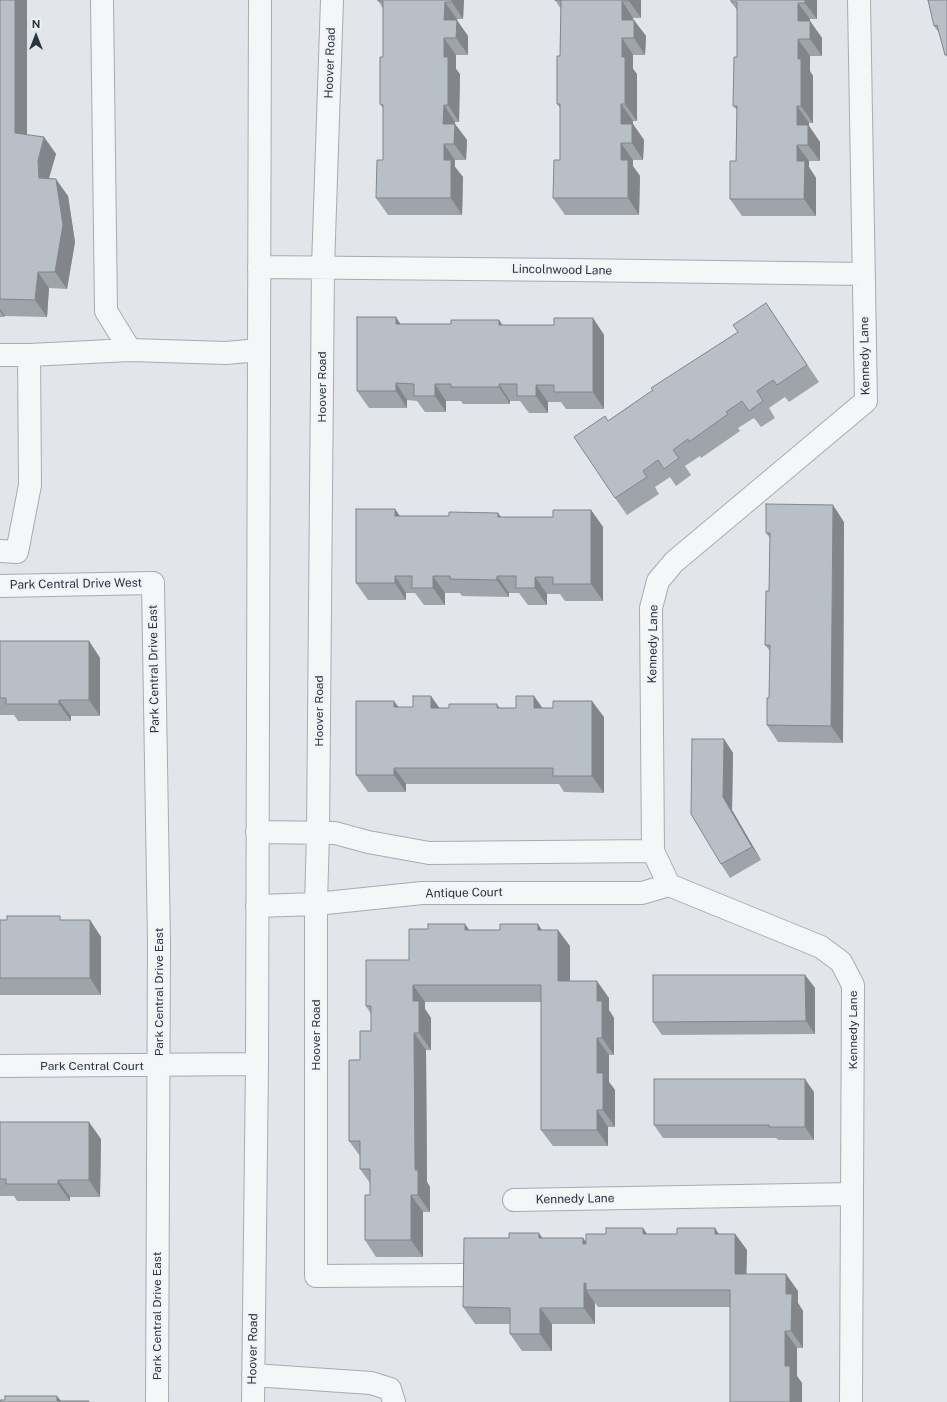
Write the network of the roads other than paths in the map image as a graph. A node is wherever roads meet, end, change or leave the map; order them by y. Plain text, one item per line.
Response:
1 (102, 0) edge
2 (260, 0) edge
3 (332, 0) edge
4 (860, 0) edge
5 (259, 267) junction
6 (323, 267) junction
7 (864, 274) junction
8 (130, 350) junction
9 (259, 350) junction
10 (0, 355) edge
11 (29, 355) junction
12 (0, 551) edge
13 (153, 583) joint
14 (0, 586) edge
15 (257, 832) junction
16 (318, 833) junction
17 (653, 851) junction
18 (669, 885) junction
19 (316, 904) junction
20 (257, 906) junction
21 (257, 1064) junction
22 (158, 1065) junction
23 (0, 1066) edge
24 (852, 1194) junction
25 (514, 1200) dead end
26 (463, 1275) edge
27 (253, 1375) junction
28 (156, 1402) edge
29 (253, 1402) edge
30 (394, 1402) edge
31 (850, 1402) edge

1 - 8 street
2 - 5 street, Hoover Road
3 - 6 street, Hoover Road
4 - 7 street, Kennedy Lane
5 - 6 street, Lincolnwood Lane
5 - 9 street, Hoover Road
6 - 7 street, Lincolnwood Lane
6 - 16 street, Hoover Road
7 - 17 street, Kennedy Lane
8 - 9 street
8 - 11 street
9 - 15 street, Hoover Road
10 - 11 street
11 - 12 street
13 - 14 street, Park Central Drive West
13 - 22 street, Park Central Drive East
15 - 16 street
15 - 20 street, Hoover Road
16 - 17 street
16 - 19 street, Hoover Road
17 - 18 street, Kennedy Lane
18 - 19 street, Antique Court
18 - 24 street, Kennedy Lane
19 - 20 street, Antique Court
19 - 26 street, Hoover Road
20 - 21 street, Hoover Road
21 - 22 street, Park Central Court
21 - 27 street, Hoover Road
22 - 23 street, Park Central Court
22 - 28 street, Park Central Drive East
24 - 25 street, Kennedy Lane
24 - 31 street, Kennedy Lane
27 - 29 street, Hoover Road
27 - 30 street

